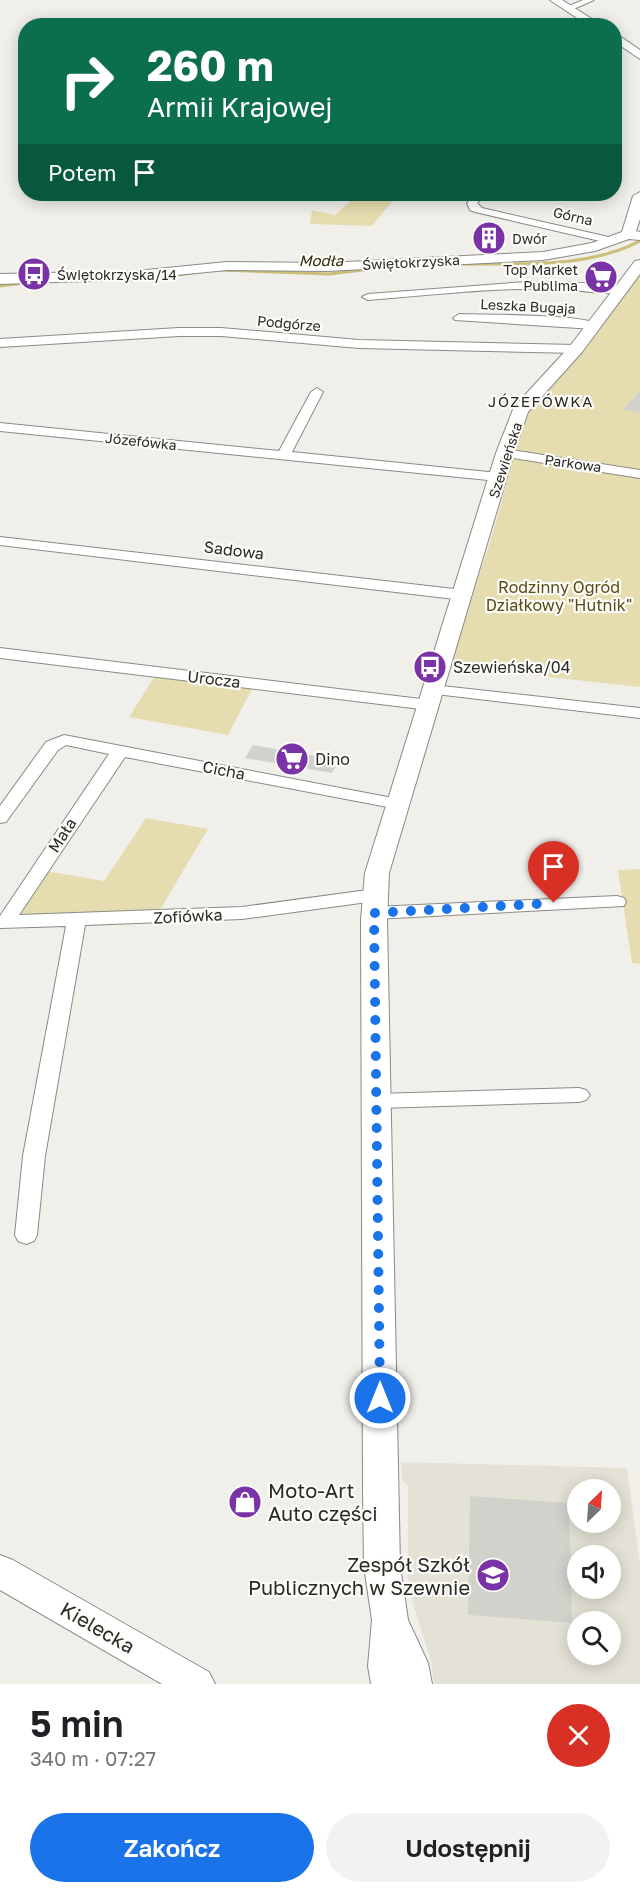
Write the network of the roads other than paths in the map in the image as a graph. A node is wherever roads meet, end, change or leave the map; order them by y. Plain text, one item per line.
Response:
1 (555, 0) edge
2 (590, 0) edge
3 (568, 8) junction
4 (585, 18) edge
5 (622, 42) edge
6 (640, 56) edge
7 (640, 196) edge
8 (474, 201) edge
9 (636, 235) edge
10 (613, 241) junction
11 (640, 264) edge
12 (0, 279) edge
13 (621, 291) junction
14 (368, 297) dead end
15 (459, 318) dead end
16 (594, 326) junction
17 (0, 343) edge
18 (576, 349) junction
19 (317, 392) dead end
20 (0, 427) edge
21 (505, 453) junction
22 (283, 456) junction
23 (640, 474) edge
24 (498, 477) junction
25 (0, 541) edge
26 (463, 595) junction
27 (0, 653) edge
28 (431, 697) junction
29 (640, 713) edge
30 (121, 750) junction
31 (398, 804) junction
32 (0, 819) edge
33 (617, 902) dead end
34 (374, 904) junction
35 (76, 921) junction
36 (3, 922) edge
37 (579, 1095) dead end
38 (376, 1101) junction
39 (26, 1235) dead end
40 (0, 1571) edge
41 (390, 1620) junction
42 (196, 1684) edge
43 (390, 1684) edge
44 (413, 1684) edge

1 - 3 street
2 - 3 street
3 - 4 street
5 - 6 street
7 - 9 street
8 - 10 street, Górna
9 - 10 street, Świętokrzyska
10 - 12 street, Świętokrzyska
11 - 13 street, Szewieńska
13 - 14 street
13 - 16 street, Szewieńska
15 - 16 street, Leszka Bugaja
16 - 18 street, Szewieńska
17 - 18 street, Podgórze
18 - 21 street, Szewieńska
19 - 22 street
20 - 22 street, Józefówka
21 - 23 street, Parkowa
21 - 24 street, Szewieńska
22 - 24 street, Józefówka
24 - 26 street, Szewieńska
25 - 26 street, Sadowa
26 - 28 street, Szewieńska
27 - 28 street, Urocza
28 - 29 street
28 - 31 street, Szewieńska
30 - 31 street, Cicha
30 - 32 street, Cicha
30 - 36 street, Mała
31 - 34 street, Szewieńska
33 - 34 street, Zofiówka
34 - 35 street, Zofiówka
34 - 38 street, Szewieńska
35 - 36 street, Zofiówka
35 - 39 street
37 - 38 street
38 - 41 street, Szewieńska
40 - 42 street, Kielecka
41 - 43 street
41 - 44 street

